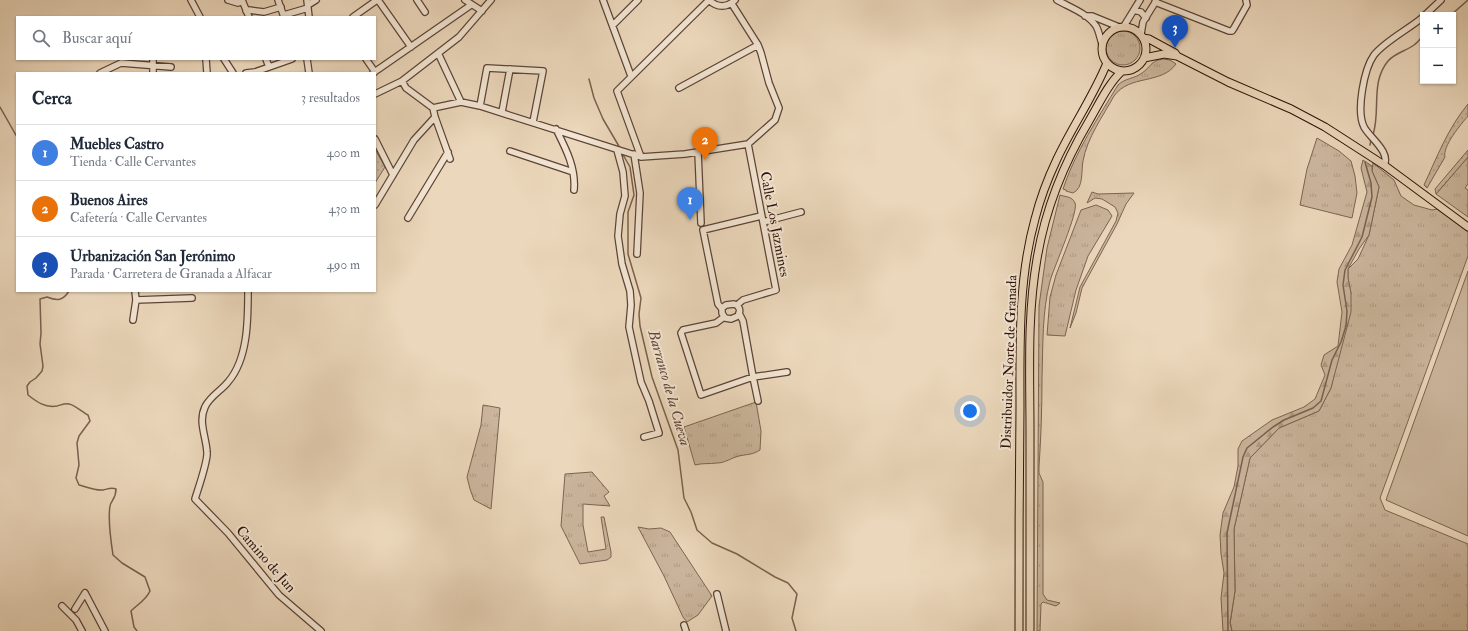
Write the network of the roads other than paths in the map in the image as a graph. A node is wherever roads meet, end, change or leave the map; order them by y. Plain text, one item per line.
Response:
1 (191, 0) edge
2 (228, 0) edge
3 (278, 0) edge
4 (316, 0) edge
5 (377, 0) edge
6 (465, 0) edge
7 (491, 0) edge
8 (603, 0) edge
9 (638, 0) edge
10 (709, 0) edge
11 (1057, 0) edge
12 (1140, 0) edge
13 (1441, 0) edge
14 (242, 1) edge
15 (419, 1) edge
16 (1156, 1) edge
17 (1246, 1) edge
18 (733, 2) edge
19 (308, 4) edge
20 (471, 5) junction
21 (281, 7) junction
22 (1134, 10) junction
23 (246, 11) junction
24 (482, 11) junction
25 (425, 12) dead end
26 (1429, 12) edge
27 (199, 16) edge
28 (248, 16) edge
29 (284, 16) edge
30 (309, 16) edge
31 (354, 16) edge
32 (1085, 16) junction
33 (1146, 18) junction
34 (1420, 19) edge
35 (613, 25) junction
36 (1121, 27) junction
37 (1142, 36) junction
38 (758, 44) junction
39 (1102, 44) junction
40 (411, 47) junction
41 (438, 53) junction
42 (1177, 56) junction
43 (1144, 58) junction
44 (206, 60) edge
45 (225, 60) edge
46 (266, 60) edge
47 (289, 60) edge
48 (305, 60) edge
49 (367, 60) edge
50 (123, 61) edge
51 (153, 62) edge
52 (1107, 63) junction
53 (171, 67) dead end
54 (269, 67) junction
55 (510, 69) junction
56 (1122, 71) junction
57 (102, 72) edge
58 (152, 72) edge
59 (207, 72) edge
60 (232, 72) edge
61 (255, 72) edge
62 (308, 72) edge
63 (373, 72) edge
64 (375, 72) edge
65 (631, 76) junction
66 (402, 81) junction
67 (679, 88) dead end
68 (376, 94) edge
69 (461, 102) junction
70 (480, 106) junction
71 (433, 108) junction
72 (502, 112) junction
73 (435, 117) junction
74 (533, 122) junction
75 (556, 129) junction
76 (376, 141) edge
77 (748, 144) junction
78 (617, 150) junction
79 (510, 151) dead end
80 (448, 152) junction
81 (698, 152) junction
82 (634, 154) junction
83 (640, 156) junction
84 (450, 159) dead end
85 (1384, 165) junction
86 (573, 172) junction
87 (393, 175) junction
88 (574, 190) dead end
89 (376, 203) edge
90 (801, 212) dead end
91 (408, 218) dead end
92 (762, 219) junction
93 (701, 223) dead end
94 (1468, 227) edge
95 (637, 254) dead end
96 (135, 292) edge
97 (248, 292) edge
98 (192, 298) dead end
99 (136, 300) junction
100 (737, 305) junction
101 (722, 309) junction
102 (739, 313) junction
103 (724, 317) junction
104 (133, 320) dead end
105 (787, 372) dead end
106 (752, 377) junction
107 (758, 401) dead end
108 (644, 437) dead end
109 (717, 594) dead end
110 (62, 606) dead end
111 (75, 609) dead end
112 (82, 631) edge
113 (105, 631) edge
114 (321, 631) edge
115 (726, 631) edge
116 (1019, 631) edge
117 (1030, 631) edge

1 - 27 street
2 - 14 street
3 - 21 street
4 - 19 street
5 - 31 street
5 - 40 street
6 - 20 street
7 - 24 street
8 - 35 street
9 - 35 street
10 - 18 street
10 - 65 street
11 - 32 street
12 - 22 street
13 - 26 street
14 - 23 street
15 - 25 street
16 - 17 street
16 - 33 street
18 - 38 street
19 - 29 street
19 - 30 street
20 - 24 street
20 - 40 street
21 - 23 street
21 - 29 street
22 - 33 street
22 - 36 street
23 - 28 street
24 - 41 street
32 - 36 street
32 - 39 street
33 - 37 street
34 - 85 street
35 - 65 street
36 - 37 main road
36 - 39 main road
37 - 42 main road
37 - 43 main road
38 - 67 street
38 - 77 street
39 - 52 main road
40 - 64 street
41 - 66 street
41 - 69 street
42 - 43 main road
42 - 85 main road
43 - 56 main road
44 - 59 street
45 - 60 street
46 - 54 street
47 - 54 street
48 - 62 street
49 - 63 street
50 - 51 street
50 - 57 street
51 - 53 street
51 - 58 street
52 - 56 main road
52 - 116 main road, Distribuidor Norte de Granada
54 - 61 street
55 - 70 street
55 - 72 street
55 - 74 street
56 - 117 main road, Distribuidor Norte de Granada
65 - 83 street
66 - 68 street
66 - 71 street
69 - 70 street
69 - 71 street
70 - 72 street
71 - 73 street
72 - 74 street
73 - 80 street
73 - 87 street
74 - 75 street
75 - 78 street
75 - 86 street
76 - 87 street
77 - 81 street
77 - 92 street, Calle Los Jazmines
78 - 82 street
78 - 108 street
79 - 86 street
80 - 84 street
80 - 91 street
81 - 83 street
81 - 93 street
82 - 83 street
82 - 95 street
85 - 94 main road
86 - 88 street
87 - 89 street
90 - 92 street
92 - 100 street, Calle Los Jazmines
92 - 101 street
96 - 99 street
97 - 114 street, Camino de Jun
98 - 99 street
99 - 104 street
100 - 101 street
100 - 102 street
101 - 103 street
102 - 103 street
102 - 106 street
103 - 106 street
105 - 106 street
106 - 107 street
109 - 115 street
110 - 112 street
111 - 113 street

